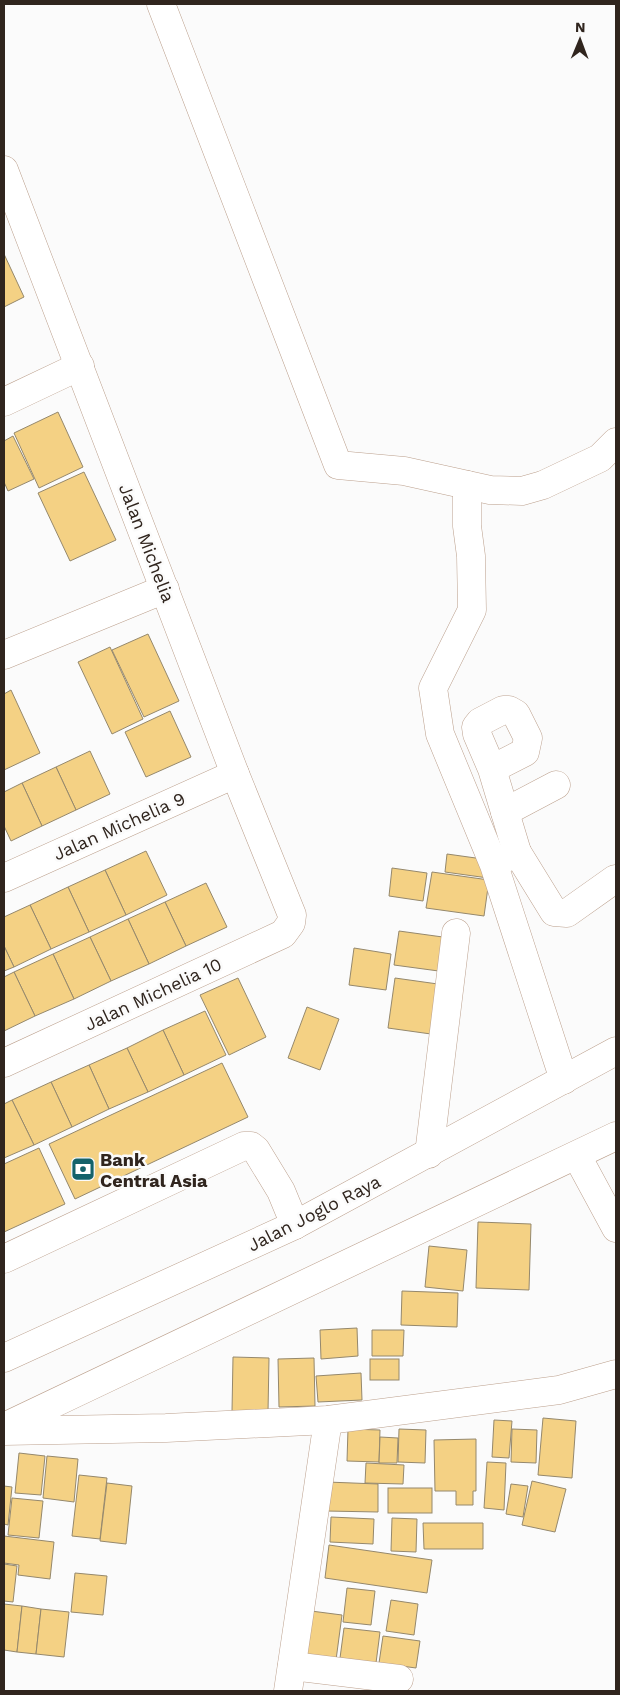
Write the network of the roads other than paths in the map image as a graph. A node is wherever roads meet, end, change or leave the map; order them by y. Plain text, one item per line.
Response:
1 (161, 4) edge
2 (4, 170) edge
3 (12, 212) edge
4 (80, 366) junction
5 (4, 402) edge
6 (616, 442) edge
7 (467, 485) junction
8 (165, 590) junction
9 (4, 655) edge
10 (235, 774) junction
11 (455, 776) junction
12 (556, 785) dead end
13 (505, 812) junction
14 (518, 852) junction
15 (494, 864) junction
16 (4, 878) edge
17 (615, 879) edge
18 (292, 915) joint
19 (456, 933) dead end
20 (616, 1051) edge
21 (4, 1063) edge
22 (564, 1080) junction
23 (616, 1136) edge
24 (429, 1154) junction
25 (577, 1156) junction
26 (295, 1225) junction
27 (616, 1228) edge
28 (4, 1259) edge
29 (4, 1358) edge
30 (616, 1374) edge
31 (328, 1420) junction
32 (4, 1429) edge
33 (290, 1679) edge
34 (399, 1679) dead end

1 - 7 street
2 - 3 street, Jalan Michelia
3 - 4 street, Jalan Michelia
4 - 5 street
4 - 8 street, Jalan Michelia
6 - 7 street
7 - 11 street
8 - 9 street
8 - 10 street, Jalan Michelia
10 - 16 street, Jalan Michelia 9
10 - 18 street, Jalan Michelia
11 - 13 street
11 - 15 street
12 - 13 street
13 - 14 street
14 - 15 street
14 - 17 street
15 - 22 street
18 - 21 street, Jalan Michelia 10
19 - 24 street
20 - 22 street, Jalan Joglo Raya
22 - 24 street, Jalan Joglo Raya
23 - 25 street
24 - 26 street, Jalan Joglo Raya
25 - 27 street
25 - 32 street
26 - 28 street
26 - 29 street, Jalan Joglo Raya
30 - 31 street
31 - 32 street
31 - 33 street
33 - 34 street

